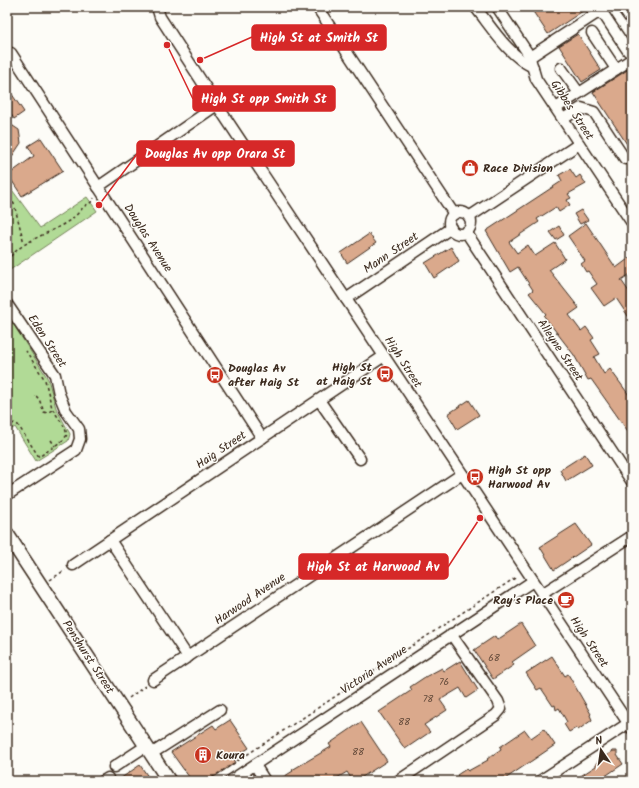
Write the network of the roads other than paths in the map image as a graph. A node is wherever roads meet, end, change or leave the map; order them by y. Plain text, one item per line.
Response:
1 (157, 7) edge
2 (317, 7) edge
3 (497, 7) edge
4 (622, 7) edge
5 (476, 8) dead end
6 (632, 21) edge
7 (592, 33) dead end
8 (11, 53) dead end
9 (630, 55) edge
10 (531, 62) junction
11 (561, 68) dead end
12 (616, 69) junction
13 (579, 93) junction
14 (217, 105) junction
15 (556, 108) junction
16 (563, 119) junction
17 (580, 144) junction
18 (625, 159) dead end
19 (98, 187) junction
20 (454, 214) junction
21 (469, 217) junction
22 (632, 224) edge
23 (451, 228) junction
24 (466, 232) junction
25 (346, 299) junction
26 (7, 304) edge
27 (384, 356) junction
28 (319, 400) junction
29 (262, 438) junction
30 (360, 460) dead end
31 (462, 474) junction
32 (632, 482) edge
33 (7, 495) edge
34 (7, 534) edge
35 (632, 536) edge
36 (110, 540) junction
37 (74, 564) road end
38 (533, 581) junction
39 (542, 594) junction
40 (452, 634) junction
41 (188, 657) junction
42 (153, 680) road end
43 (220, 710) dead end
44 (631, 724) edge
45 (149, 750) junction
46 (255, 765) junction
47 (114, 767) dead end
48 (170, 781) edge
49 (230, 781) edge
50 (265, 781) edge
51 (398, 781) edge
52 (540, 781) edge

1 - 14 street, High Street
2 - 20 street
3 - 10 street, Gibbes Street
4 - 6 street
5 - 10 street
7 - 12 street
8 - 19 street, Douglas Avenue
9 - 10 street
9 - 12 street
10 - 15 street, Gibbes Street
11 - 13 street
12 - 13 street
13 - 15 street
14 - 19 street
14 - 25 street, High Street
15 - 16 street, Gibbes Street
16 - 17 street, Gibbes Street
16 - 18 street
17 - 21 street
17 - 22 street, Gibbes Street
19 - 29 street, Douglas Avenue
20 - 21 street
20 - 23 street
21 - 24 street
23 - 24 street
23 - 25 street, Mann Street
24 - 32 street, Alleyne Street
25 - 27 street, High Street
26 - 33 street, Eden Street
27 - 28 street, Haig Street
27 - 31 street, High Street
28 - 29 street, Haig Street
28 - 30 street
29 - 36 street, Haig Street
31 - 38 street, High Street
31 - 41 street, Harwood Avenue
34 - 45 main road, Penshurst Street
35 - 39 street
36 - 37 street, Haig Street
36 - 41 street
38 - 39 street, High Street
38 - 40 street, Victoria Avenue
39 - 44 street, High Street
40 - 46 street, Victoria Avenue
40 - 51 street
41 - 42 street, Harwood Avenue
43 - 45 street
44 - 52 street
45 - 47 street
45 - 48 main road, Penshurst Street
46 - 49 street, Victoria Avenue
46 - 50 street

